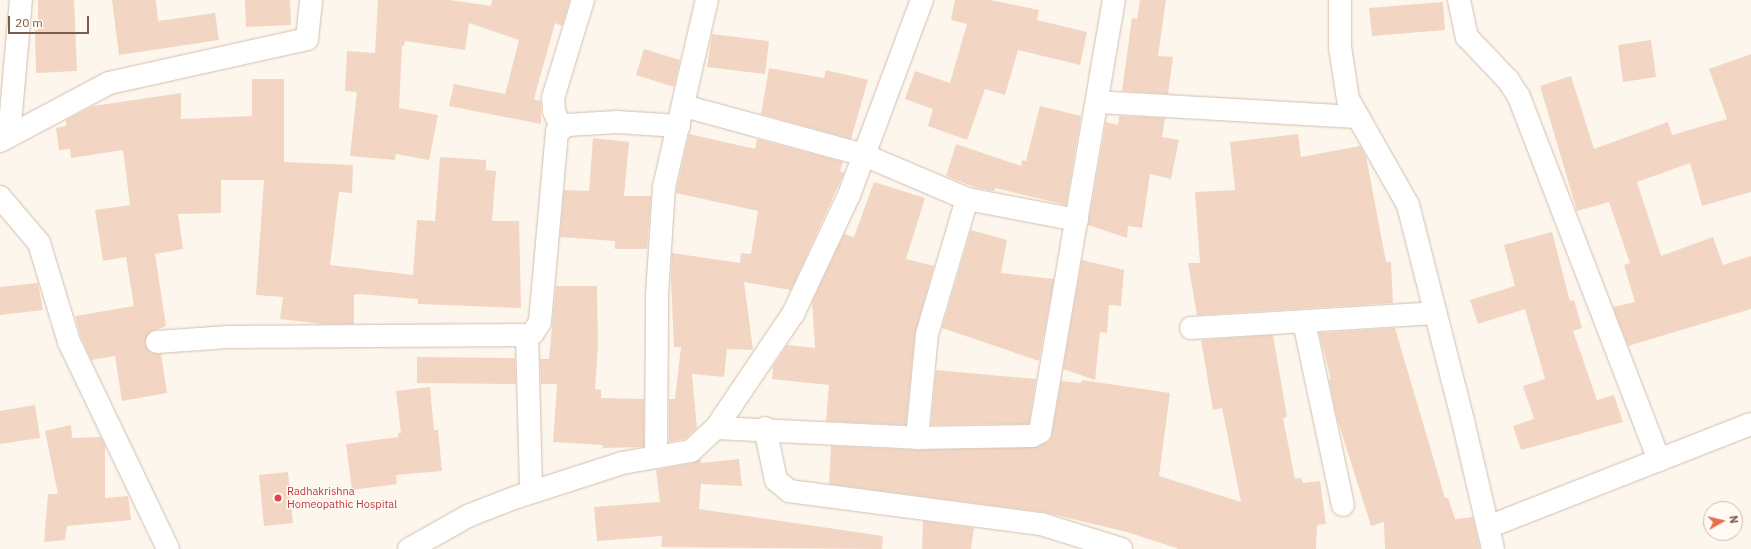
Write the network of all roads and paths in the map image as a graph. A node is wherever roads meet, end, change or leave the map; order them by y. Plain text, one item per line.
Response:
1 (21, 0) edge
2 (311, 0) edge
3 (582, 0) edge
4 (707, 0) edge
5 (922, 0) edge
6 (1114, 0) edge
7 (1340, 0) edge
8 (1459, 0) edge
9 (1097, 102) junction
10 (684, 106) junction
11 (1358, 117) junction
12 (679, 126) junction
13 (561, 127) junction
14 (4, 139) edge
15 (864, 155) junction
16 (0, 197) edge
17 (967, 199) junction
18 (1077, 220) junction
19 (1436, 313) junction
20 (1304, 322) junction
21 (1191, 328) dead end
22 (527, 335) junction
23 (157, 342) dead end
24 (1751, 424) edge
25 (716, 428) junction
26 (766, 428) junction
27 (917, 438) junction
28 (656, 456) junction
29 (1659, 460) junction
30 (531, 492) junction
31 (1343, 505) dead end
32 (1488, 527) junction
33 (168, 549) edge
34 (409, 549) edge
35 (1121, 549) edge
36 (1493, 549) edge

1 - 14 street
2 - 14 street
3 - 13 street
4 - 10 street
5 - 15 street
6 - 9 street
7 - 11 street
8 - 29 street
9 - 11 street
9 - 18 street
10 - 12 street
10 - 15 street
11 - 19 street
12 - 13 street
12 - 28 street
13 - 22 street
15 - 17 street
15 - 25 street
16 - 33 street
17 - 18 street
17 - 27 street
18 - 27 street
19 - 20 street
19 - 32 street
20 - 21 street
20 - 31 street
22 - 23 street
22 - 30 street
24 - 29 street
25 - 26 street
25 - 28 street
26 - 27 street
26 - 35 street
28 - 30 street
29 - 32 street
30 - 34 street
32 - 36 street

